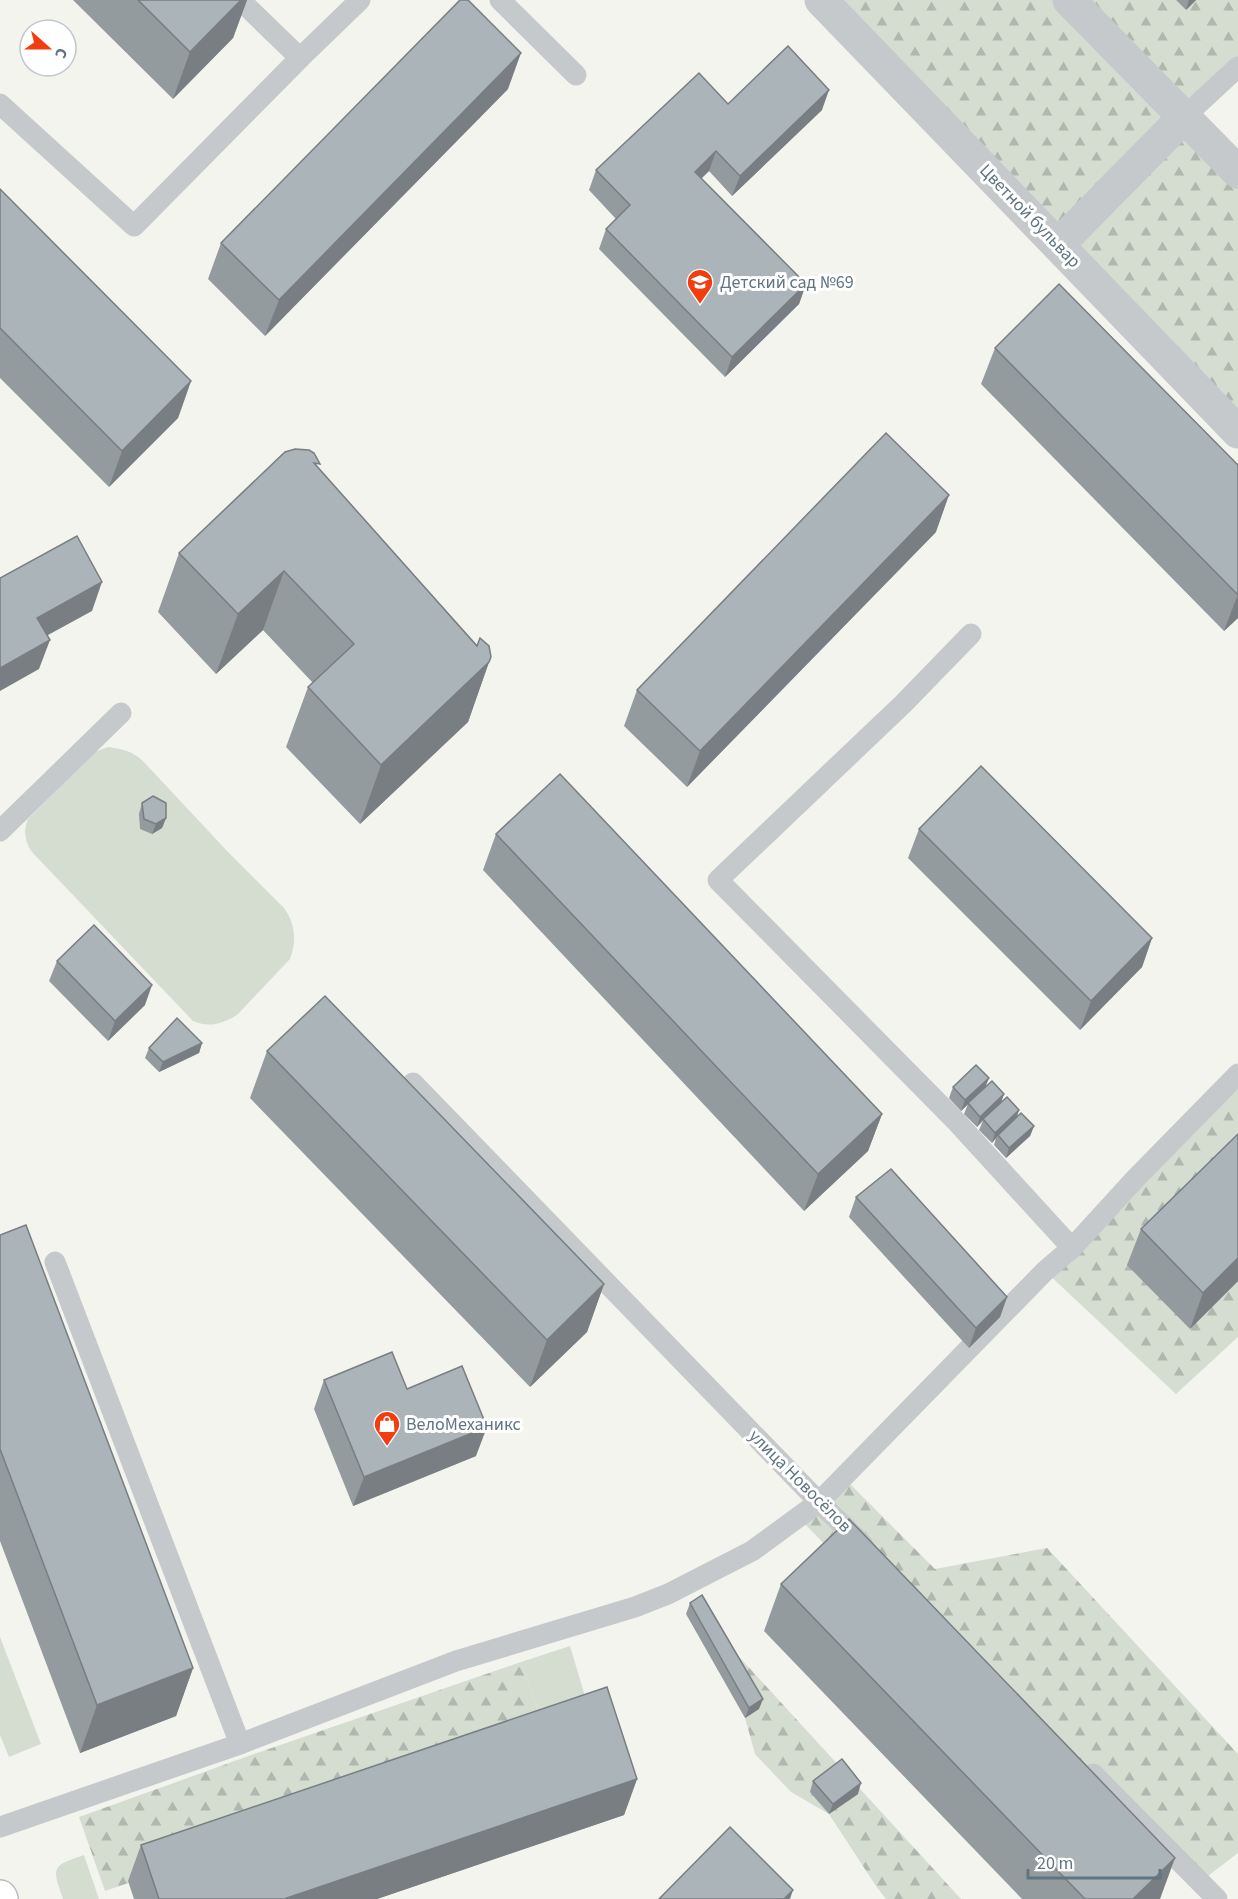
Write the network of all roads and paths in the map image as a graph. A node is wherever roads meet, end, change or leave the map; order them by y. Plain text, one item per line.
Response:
1 (240, 0) edge
2 (360, 0) edge
3 (500, 0) edge
4 (821, 0) edge
5 (1069, 0) edge
6 (300, 58) junction
7 (1238, 67) edge
8 (576, 75) dead end
9 (0, 104) edge
10 (1184, 117) junction
11 (1238, 172) edge
12 (1058, 245) junction
13 (1238, 432) edge
14 (970, 634) dead end
15 (121, 713) dead end
16 (0, 831) edge
17 (1238, 1074) edge
18 (413, 1083) edge
19 (1072, 1248) junction
20 (55, 1262) dead end
21 (819, 1502) junction
22 (879, 1560) edge
23 (240, 1744) junction
24 (1079, 1760) edge
25 (0, 1827) edge
26 (1217, 1899) edge

1 - 6 lane
2 - 6 lane
3 - 8 lane
4 - 12 street, Цветной бульвар
5 - 10 street
6 - 9 lane
7 - 10 lane
10 - 11 street
10 - 12 street
12 - 13 street, Цветной бульвар
14 - 19 lane
15 - 16 lane
17 - 19 lane
18 - 21 lane, улица Новосёлов
19 - 21 lane
20 - 23 lane
21 - 22 lane, улица Новосёлов
21 - 23 lane
23 - 25 lane
24 - 26 lane

